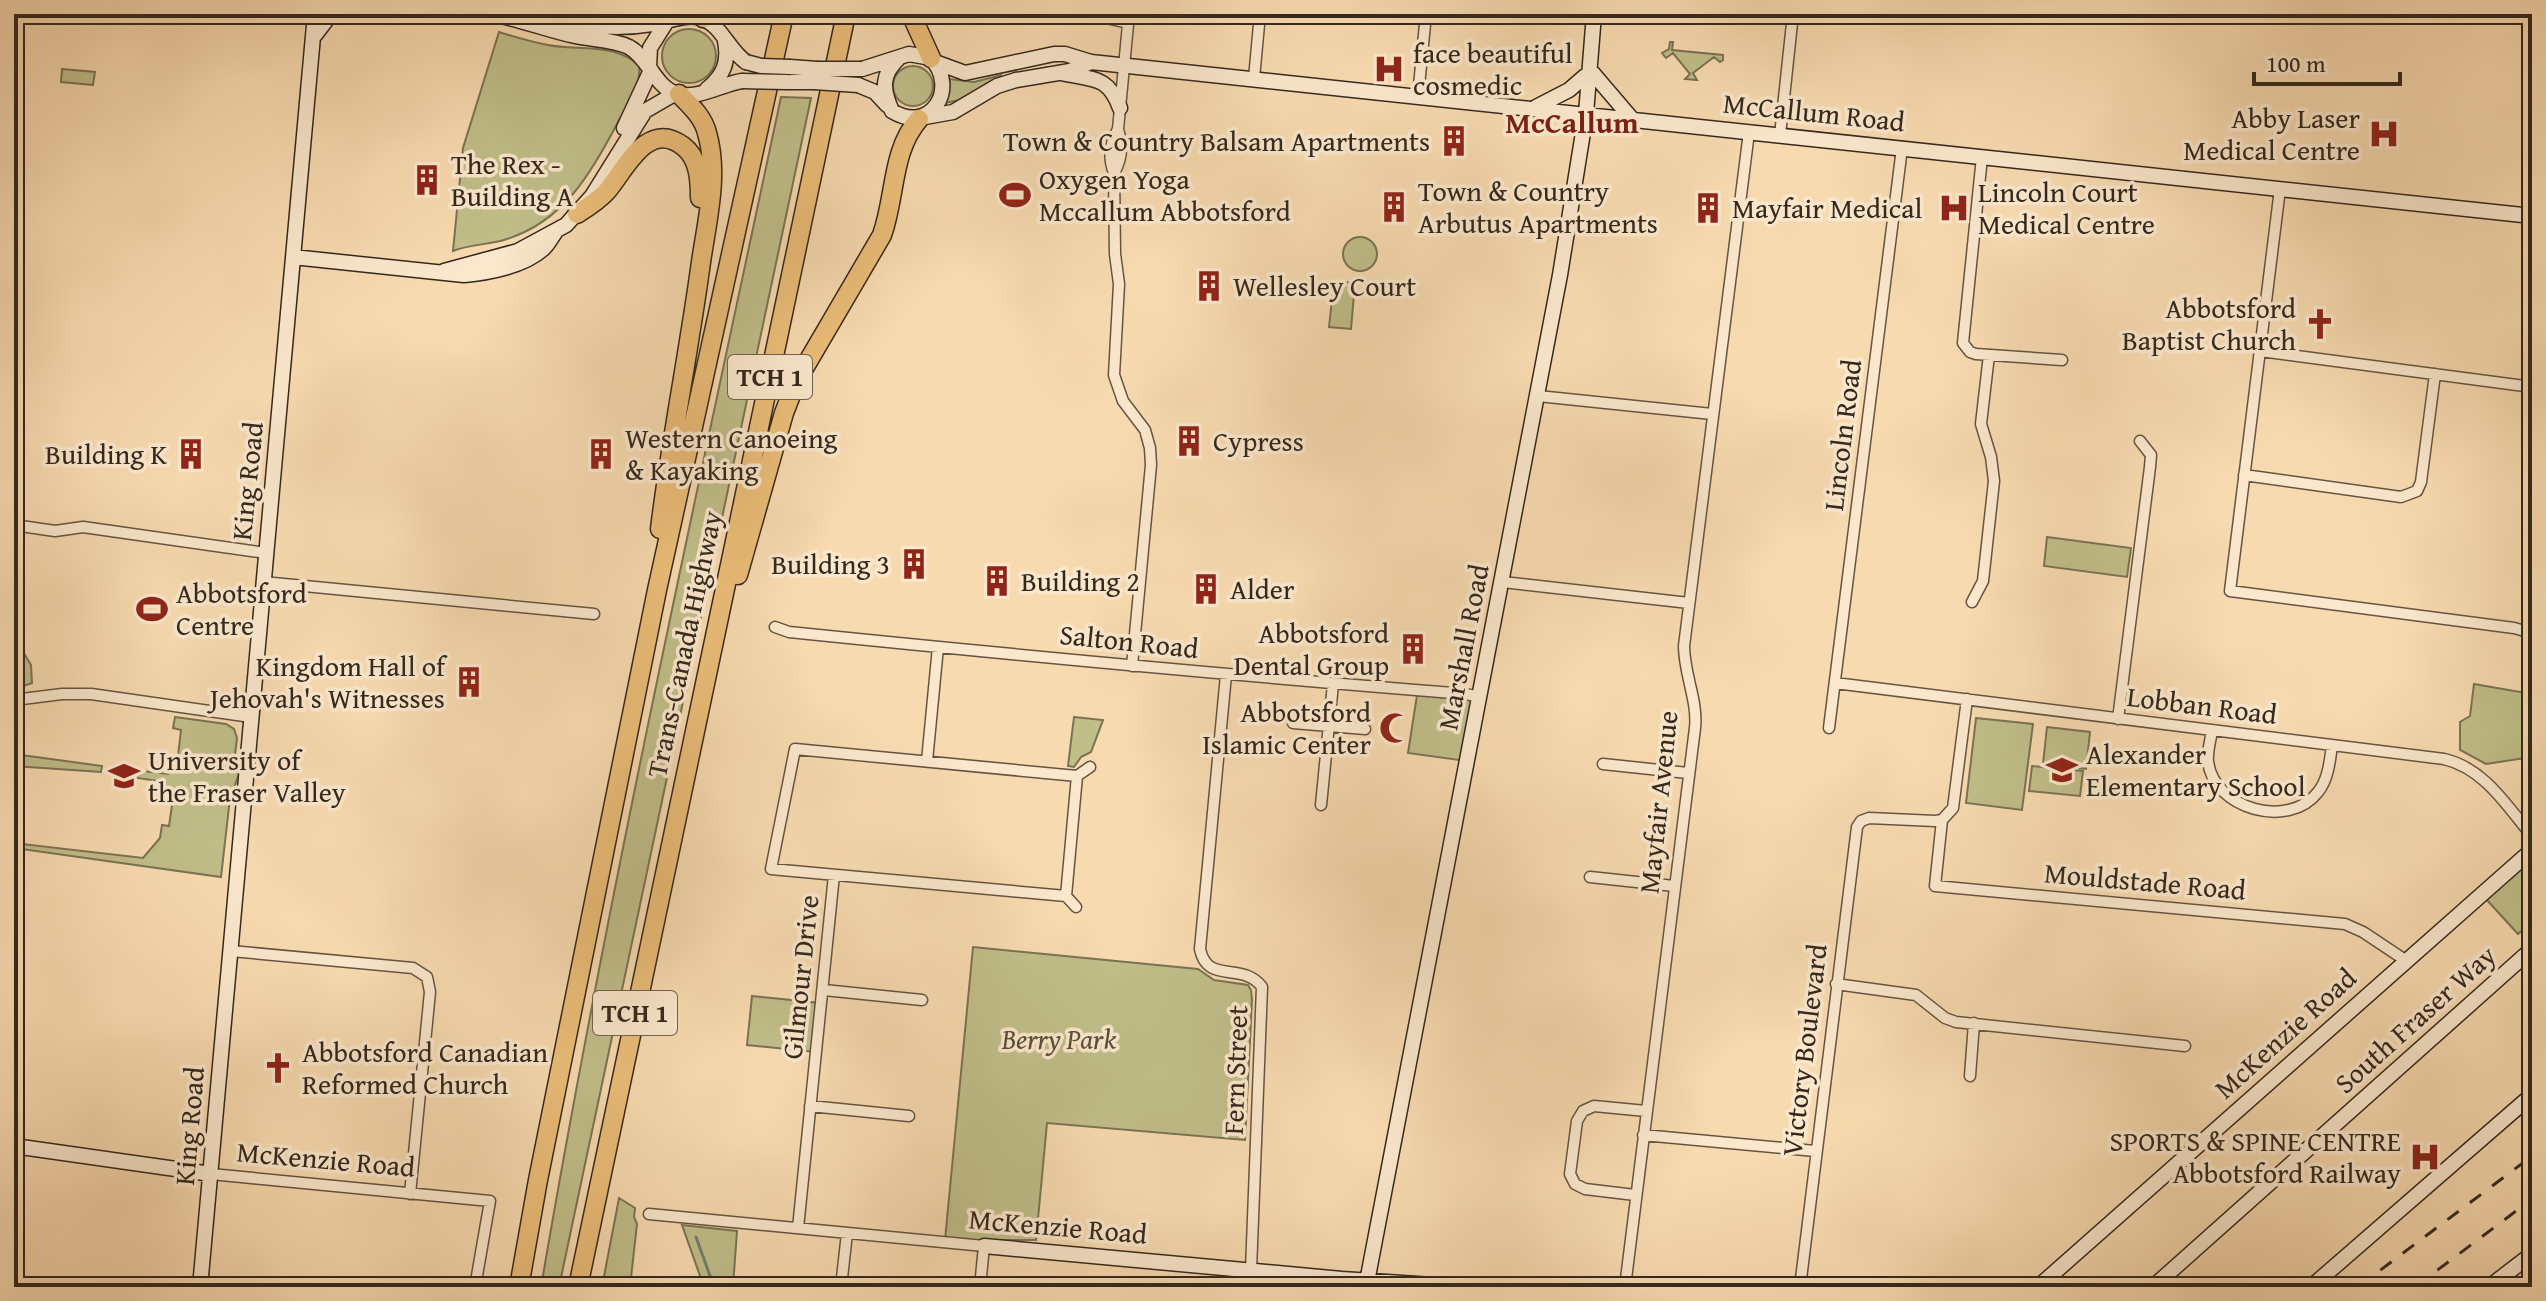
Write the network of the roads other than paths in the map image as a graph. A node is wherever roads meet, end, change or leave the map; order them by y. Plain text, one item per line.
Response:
1 (315, 14) edge
2 (331, 14) edge
3 (491, 14) edge
4 (546, 14) edge
5 (784, 14) edge
6 (846, 14) edge
7 (911, 14) edge
8 (1089, 14) edge
9 (1260, 14) edge
10 (1426, 14) edge
11 (1594, 14) edge
12 (1793, 14) edge
13 (704, 16) edge
14 (1128, 18) edge
15 (670, 19) edge
16 (313, 39) junction
17 (725, 40) junction
18 (900, 57) junction
19 (933, 60) junction
20 (1091, 62) junction
21 (1124, 63) junction
22 (650, 68) junction
23 (1591, 71) junction
24 (1057, 72) junction
25 (788, 74) junction
26 (815, 76) junction
27 (1254, 78) junction
28 (704, 91) junction
29 (677, 94) junction
30 (1418, 96) junction
31 (1536, 107) junction
32 (1120, 108) junction
33 (892, 111) junction
34 (1586, 114) junction
35 (922, 118) junction
36 (1632, 119) junction
37 (1749, 132) junction
38 (1780, 135) junction
39 (1902, 148) junction
40 (1982, 157) junction
41 (612, 161) junction
42 (2280, 189) junction
43 (577, 214) junction
44 (2532, 216) edge
45 (293, 257) junction
46 (695, 308) junction
47 (2260, 351) junction
48 (1989, 355) junction
49 (2062, 360) dead end
50 (2435, 374) junction
51 (2532, 387) edge
52 (1538, 396) junction
53 (1712, 414) junction
54 (2142, 444) dead end
55 (2244, 475) junction
56 (14, 525) edge
57 (266, 553) junction
58 (263, 582) junction
59 (1503, 582) junction
60 (657, 590) junction
61 (1972, 602) dead end
62 (1689, 603) junction
63 (594, 614) dead end
64 (775, 627) dead end
65 (2532, 633) edge
66 (938, 647) junction
67 (1132, 666) junction
68 (1226, 675) junction
69 (1835, 683) junction
70 (1333, 684) junction
71 (1480, 697) junction
72 (1967, 699) junction
73 (14, 700) edge
74 (251, 717) junction
75 (2118, 719) junction
76 (1293, 723) dead end
77 (1329, 726) junction
78 (1829, 728) dead end
79 (1365, 729) dead end
80 (2212, 730) junction
81 (692, 739) junction
82 (2332, 745) junction
83 (927, 761) junction
84 (1603, 764) dead end
85 (1090, 767) dead end
86 (1688, 773) junction
87 (1077, 776) junction
88 (1321, 805) dead end
89 (1942, 820) junction
90 (2532, 836) edge
91 (2532, 850) edge
92 (834, 875) junction
93 (1590, 877) dead end
94 (1674, 886) junction
95 (1066, 896) junction
96 (1076, 907) dead end
97 (2532, 949) edge
98 (231, 951) junction
99 (2405, 960) junction
100 (1836, 984) junction
101 (824, 990) junction
102 (922, 1000) dead end
103 (1974, 1023) junction
104 (2185, 1046) dead end
105 (1970, 1076) dead end
106 (2532, 1095) edge
107 (810, 1106) junction
108 (1646, 1111) junction
109 (909, 1116) dead end
110 (1643, 1135) junction
111 (14, 1146) edge
112 (1815, 1151) junction
113 (211, 1174) junction
114 (410, 1194) junction
115 (1635, 1195) junction
116 (649, 1214) dead end
117 (798, 1228) junction
118 (847, 1233) junction
119 (984, 1246) junction
120 (2532, 1254) edge
121 (1251, 1270) junction
122 (1367, 1283) edge
123 (200, 1287) edge
124 (475, 1287) edge
125 (519, 1287) edge
126 (578, 1287) edge
127 (841, 1287) edge
128 (980, 1287) edge
129 (1463, 1287) edge
130 (1625, 1287) edge
131 (1800, 1287) edge
132 (2038, 1287) edge
133 (2153, 1287) edge
134 (2311, 1287) edge
135 (2489, 1287) edge

1 - 16 main road, King Road
2 - 16 main road
3 - 22 main road
4 - 15 main road
5 - 60 highway, Trans-Canada Highway / TCH 1
6 - 81 highway, Trans-Canada Highway / TCH 1
7 - 19 highway
8 - 14 street
9 - 27 street
10 - 30 street
11 - 23 main road, Marshall Road
12 - 38 street
13 - 15 main road
13 - 17 main road
14 - 21 street
15 - 22 main road
16 - 45 main road, King Road
17 - 25 main road, bridge
17 - 28 main road
18 - 19 main road
18 - 26 main road, bridge
18 - 33 main road
19 - 20 main road, McCallum Road
19 - 35 main road
20 - 21 main road, McCallum Road
20 - 24 main road, McCallum Road
21 - 27 main road, McCallum Road
21 - 32 street
22 - 29 main road
22 - 41 main road
23 - 31 main road
23 - 34 main road, Marshall Road
23 - 36 main road
24 - 32 main road
24 - 35 main road, McCallum Road
25 - 26 main road
25 - 28 main road, bridge
26 - 33 main road, bridge
27 - 30 main road, McCallum Road
28 - 29 main road
29 - 41 main road
29 - 46 highway
30 - 31 main road, McCallum Road
31 - 34 main road, McCallum Road
32 - 67 street
33 - 35 main road
34 - 36 main road, McCallum Road
34 - 52 main road, Marshall Road
35 - 81 highway
36 - 37 main road, McCallum Road
37 - 38 main road, McCallum Road
37 - 53 street, Mayfair Avenue
38 - 39 main road, McCallum Road
39 - 40 main road, McCallum Road
39 - 69 street, Lincoln Road
40 - 42 main road, McCallum Road
40 - 48 street
41 - 43 main road
42 - 44 main road, McCallum Road
42 - 47 street
43 - 45 main road
43 - 46 highway
45 - 57 main road, King Road
46 - 60 highway
47 - 50 street
47 - 55 street
48 - 49 street
48 - 61 street
50 - 51 street
50 - 55 street
52 - 53 street
52 - 59 main road, Marshall Road
53 - 62 street, Mayfair Avenue
54 - 75 street
55 - 65 street
56 - 57 street
57 - 58 main road, King Road
58 - 63 street
58 - 74 main road, King Road
59 - 62 street
59 - 71 main road, Marshall Road
60 - 125 highway, Trans-Canada Highway / TCH 1
62 - 86 street, Mayfair Avenue
64 - 66 street, Salton Road
66 - 67 street, Salton Road
66 - 83 street
67 - 68 street, Salton Road
68 - 70 street, Salton Road
68 - 121 street, Fern Street
69 - 72 street, Lobban Road
69 - 78 street, Lincoln Road
70 - 71 street, Salton Road
70 - 77 street
71 - 122 main road, Marshall Road
72 - 75 street, Lobban Road
72 - 89 street
73 - 74 street
74 - 98 main road, King Road
75 - 80 street, Lobban Road
76 - 77 street
77 - 79 street
77 - 88 street
80 - 82 street, Lobban Road
80 - 82 street
81 - 126 highway, Trans-Canada Highway / TCH 1
82 - 90 street, Lobban Road
83 - 87 street
83 - 92 street, Gilmour Drive
84 - 86 street
85 - 87 street
86 - 94 street, Mayfair Avenue
87 - 95 street
89 - 99 street, Mouldstade Road
89 - 100 street, Victory Boulevard
91 - 99 main road, McKenzie Road
92 - 95 street
92 - 101 street, Gilmour Drive
93 - 94 street
94 - 108 street, Mayfair Avenue
95 - 96 street
97 - 133 main road, South Fraser Way
98 - 113 main road, King Road
98 - 114 street
99 - 132 main road, McKenzie Road
100 - 103 street
100 - 112 street, Victory Boulevard
101 - 102 street
101 - 107 street, Gilmour Drive
103 - 104 street
103 - 105 street
106 - 134 main road
107 - 109 street
107 - 117 street, Gilmour Drive
108 - 110 street, Mayfair Avenue
108 - 115 street
110 - 112 street
110 - 115 street, Mayfair Avenue
111 - 113 main road, McKenzie Road
112 - 131 street, Victory Boulevard
113 - 114 street, McKenzie Road
113 - 123 main road, King Road
114 - 124 street, McKenzie Road
115 - 130 street, Mayfair Avenue
116 - 117 street, McKenzie Road
117 - 118 street, McKenzie Road
118 - 119 street, McKenzie Road
118 - 127 street
119 - 121 main road, McKenzie Road
119 - 128 street
120 - 135 main road
121 - 122 main road, McKenzie Road
122 - 129 main road, McKenzie Road

